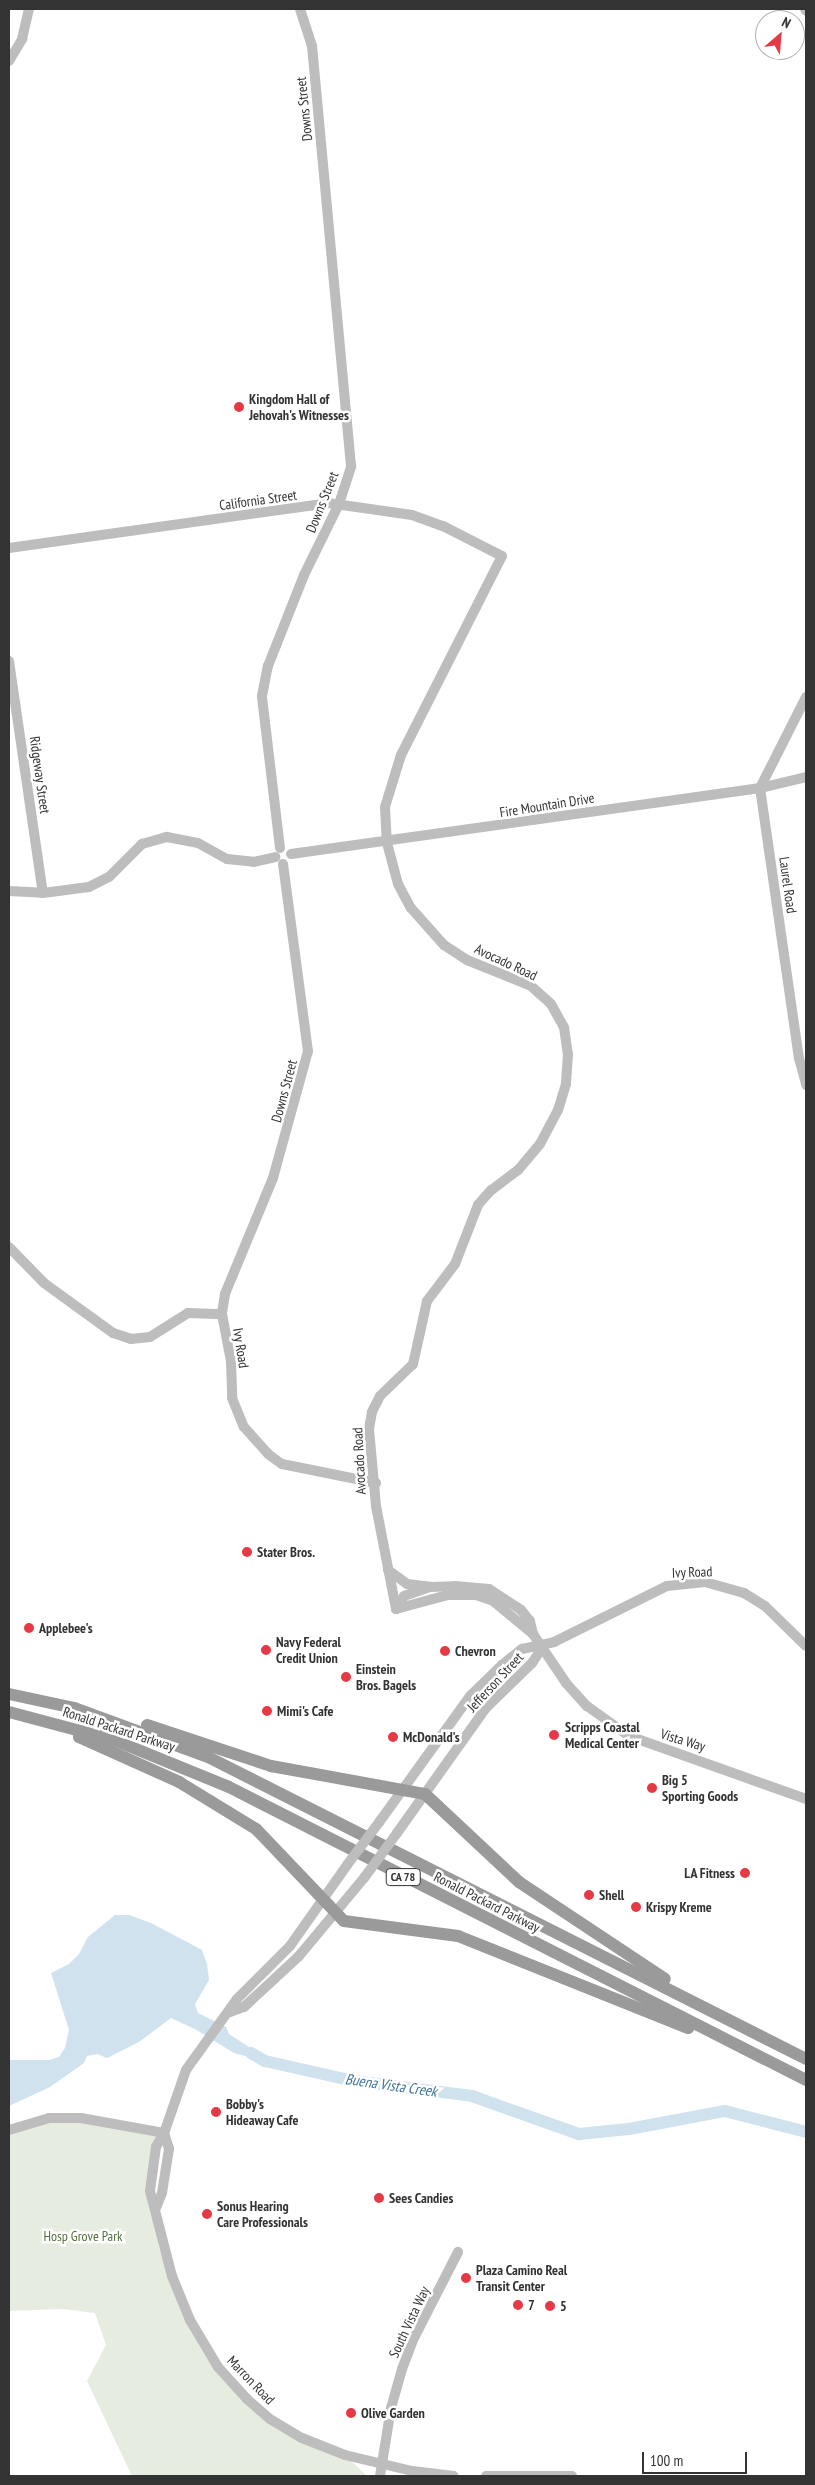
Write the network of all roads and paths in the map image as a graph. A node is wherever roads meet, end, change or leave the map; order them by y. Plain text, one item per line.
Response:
1 (29, 9) edge
2 (300, 9) edge
3 (9, 60) edge
4 (339, 504) junction
5 (9, 548) edge
6 (502, 556) joint
7 (9, 661) edge
8 (806, 697) edge
9 (806, 777) edge
10 (760, 788) junction
11 (387, 843) junction
12 (279, 857) junction
13 (9, 892) edge
14 (43, 893) junction
15 (806, 1085) edge
16 (9, 1247) edge
17 (222, 1314) junction
18 (376, 1483) junction
19 (388, 1570) junction
20 (430, 1588) junction
21 (396, 1609) junction
22 (533, 1634) junction
23 (806, 1646) edge
24 (542, 1648) junction
25 (9, 1694) edge
26 (74, 1708) junction
27 (15, 1713) edge
28 (404, 1789) junction
29 (425, 1794) junction
30 (806, 1799) edge
31 (321, 1899) junction
32 (336, 1912) junction
33 (230, 2012) junction
34 (766, 2039) junction
35 (806, 2059) edge
36 (777, 2065) junction
37 (806, 2080) edge
38 (9, 2130) edge
39 (164, 2133) junction
40 (458, 2252) dead end
41 (381, 2464) junction
42 (380, 2476) edge
43 (454, 2476) edge
44 (486, 2476) edge
45 (572, 2476) edge

1 - 3 main road
2 - 4 main road, Downs Street
4 - 5 main road, California Street
4 - 6 main road, California Street
4 - 12 main road, Downs Street
6 - 11 main road, Avocado Road
7 - 14 main road, Ridgeway Street
8 - 10 main road
9 - 10 main road, Fire Mountain Drive
10 - 11 main road, Fire Mountain Drive
10 - 15 main road, Laurel Road
11 - 12 main road, Fire Mountain Drive
11 - 18 main road, Avocado Road
12 - 14 main road
12 - 17 main road, Downs Street
13 - 14 main road
16 - 17 main road, Ivy Road
17 - 18 main road, Ivy Road
18 - 19 main road, Avocado Road
19 - 20 main road
19 - 21 main road, Avocado Road
20 - 21 main road, Vista Way
20 - 22 main road, Vista Way
21 - 22 main road, Vista Way
22 - 24 main road, Vista Way
23 - 24 main road, Ivy Road
24 - 28 main road, Jefferson Street
24 - 29 main road, Jefferson Street
24 - 30 main road, Vista Way
25 - 26 highway, Ronald Packard Parkway / CA 78
26 - 28 highway
26 - 34 highway, Ronald Packard Parkway / CA 78
27 - 31 highway
27 - 36 highway, Ronald Packard Parkway / CA 78
28 - 29 highway
28 - 31 main road, Jefferson Street, bridge
29 - 32 main road, Jefferson Street, bridge
29 - 34 highway
31 - 32 highway
31 - 33 main road, Jefferson Street
32 - 33 main road, Jefferson Street
32 - 36 highway
33 - 39 main road, Jefferson Street
34 - 35 highway, Ronald Packard Parkway / CA 78
36 - 37 highway, Ronald Packard Parkway / CA 78
38 - 39 main road
39 - 41 main road, Marron Road
40 - 41 main road, South Vista Way
41 - 42 main road, South Vista Way
41 - 43 main road, Marron Road
44 - 45 main road

